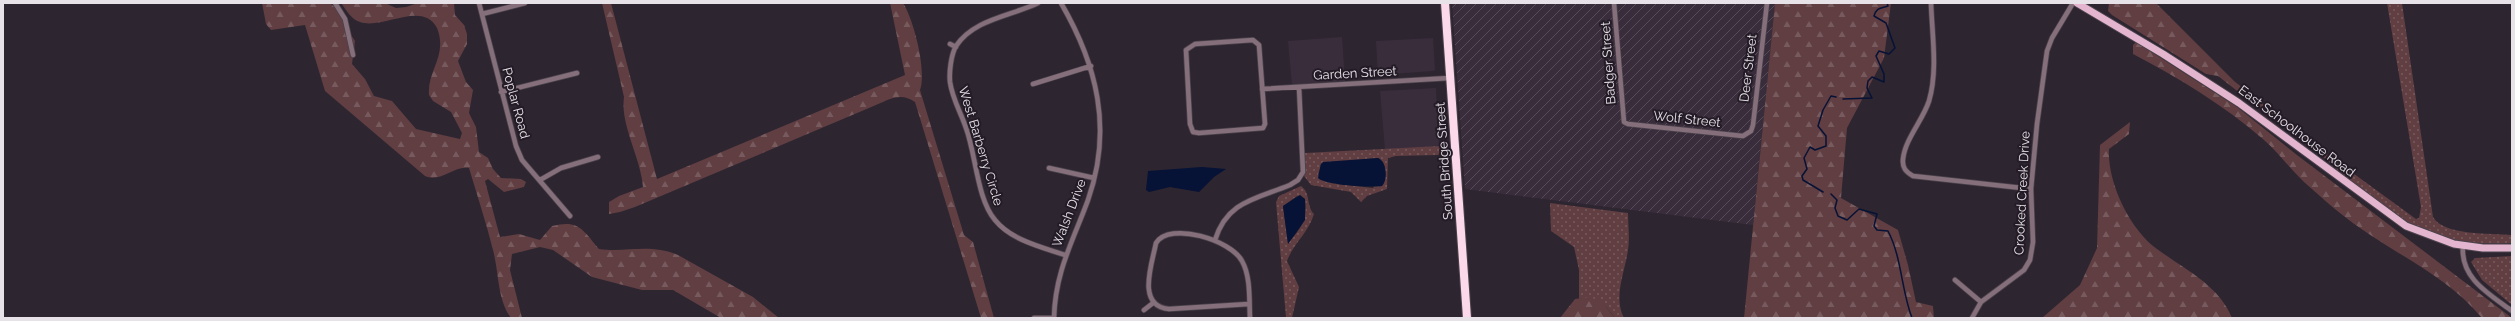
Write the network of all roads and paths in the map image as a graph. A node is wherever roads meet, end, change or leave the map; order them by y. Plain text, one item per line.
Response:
1 (335, 3) edge
2 (479, 3) edge
3 (525, 3) edge
4 (1038, 3) edge
5 (1061, 3) edge
6 (1445, 3) edge
7 (1614, 3) edge
8 (1767, 3) edge
9 (1931, 3) edge
10 (2072, 3) edge
11 (2077, 3) edge
12 (482, 14) junction
13 (950, 44) dead end
14 (956, 47) junction
15 (353, 55) dead end
16 (1091, 66) junction
17 (577, 74) dead end
18 (1450, 78) junction
19 (1033, 84) dead end
20 (1299, 87) junction
21 (1262, 89) junction
22 (501, 92) junction
23 (1624, 122) joint
24 (1747, 134) joint
25 (598, 157) dead end
26 (1048, 168) dead end
27 (1094, 178) junction
28 (540, 180) junction
29 (2031, 188) junction
30 (570, 216) dead end
31 (1215, 240) junction
32 (2463, 246) junction
33 (2512, 248) edge
34 (1065, 255) junction
35 (1955, 280) dead end
36 (1981, 302) junction
37 (1153, 303) junction
38 (1249, 304) junction
39 (1144, 310) dead end
40 (2512, 311) edge
41 (1034, 318) edge
42 (1054, 318) edge
43 (1250, 318) edge
44 (1467, 318) edge
45 (1972, 318) edge

1 - 15 street
2 - 12 street, Poplar Road
3 - 12 street
4 - 14 street, West Barberry Circle
5 - 16 street, Walsh Drive
6 - 18 highway, South Bridge Street
7 - 23 street, Badger Street
8 - 24 street, Deer Street
9 - 29 street
10 - 29 street, Crooked Creek Drive
11 - 32 main road, East Schoolhouse Road
12 - 22 street, Poplar Road
13 - 14 street
14 - 34 street, West Barberry Circle
16 - 19 street
16 - 27 street, Walsh Drive
17 - 22 street
18 - 20 street, Garden Street
18 - 44 highway, South Bridge Street
20 - 21 street, Garden Street
20 - 31 street
21 - 21 street
22 - 28 street, Poplar Road
23 - 24 street, Wolf Street
25 - 28 street
26 - 27 street
27 - 34 street, Walsh Drive
28 - 30 street, Poplar Road
29 - 36 street, Crooked Creek Drive
31 - 37 street
31 - 38 street
32 - 33 main road, East Schoolhouse Road
32 - 40 street
34 - 42 street, Walsh Drive
35 - 36 street
36 - 45 street, Crooked Creek Drive
37 - 38 street
37 - 39 street
38 - 43 street
41 - 42 street

